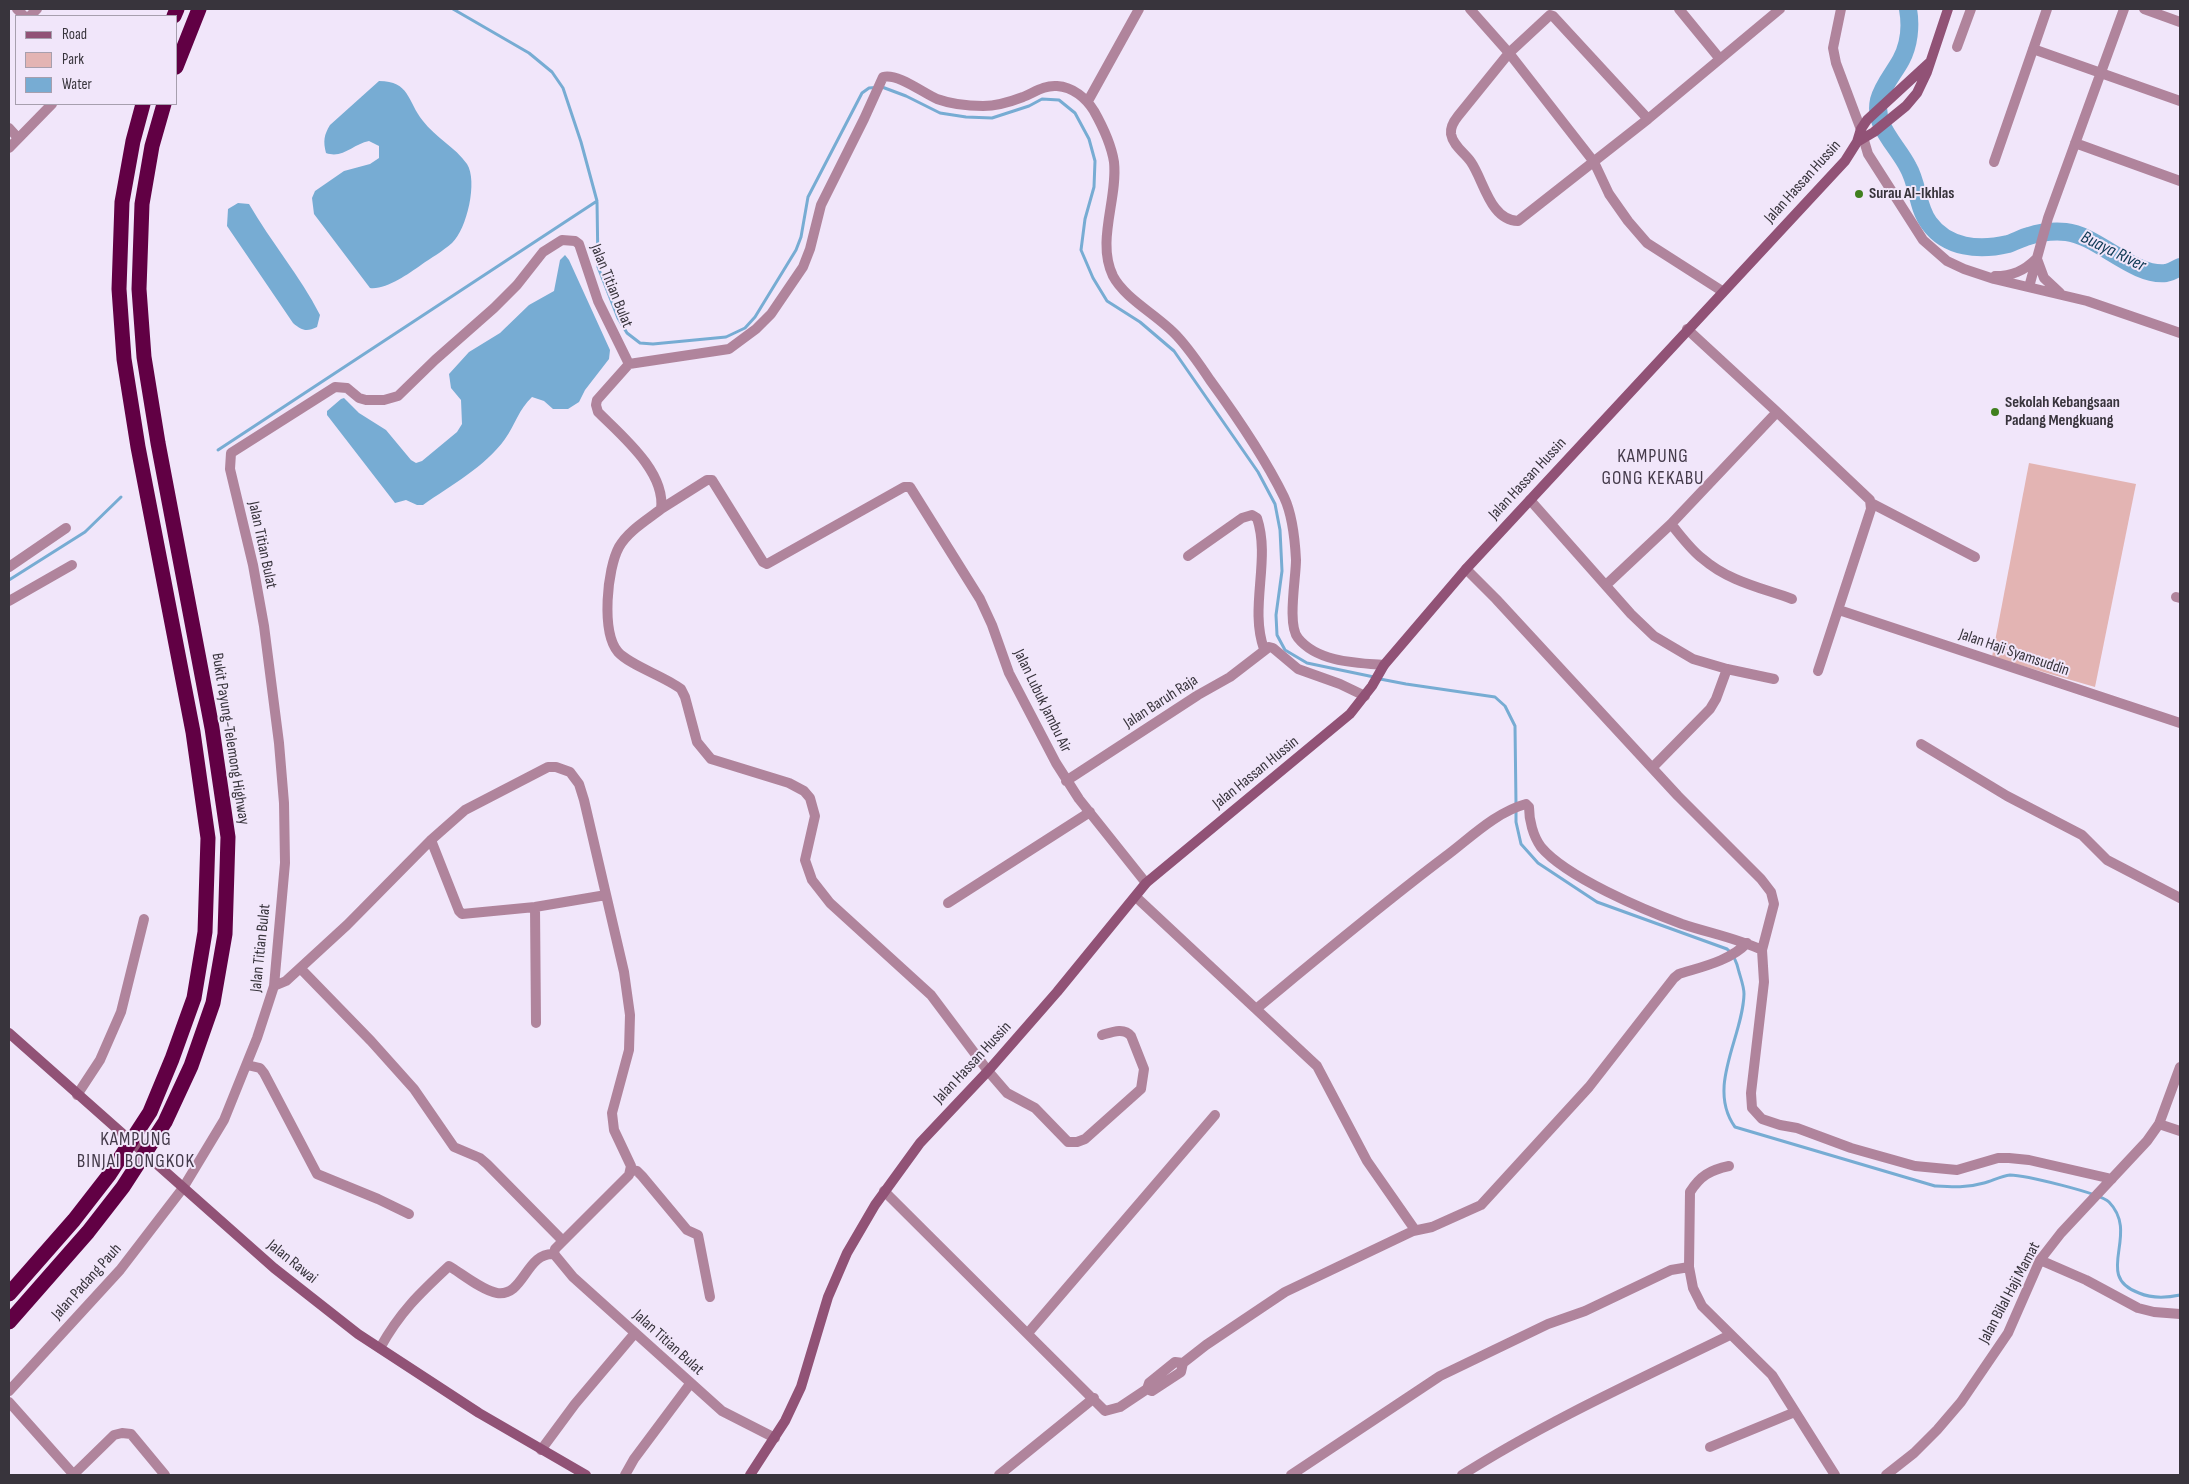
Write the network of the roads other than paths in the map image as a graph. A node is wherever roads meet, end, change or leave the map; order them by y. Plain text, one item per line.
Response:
1 (199, 9) edge
2 (1139, 9) edge
3 (1470, 9) edge
4 (1679, 9) edge
5 (1780, 9) edge
6 (1841, 9) edge
7 (1948, 9) edge
8 (1970, 9) edge
9 (2047, 9) edge
10 (2124, 9) edge
11 (2144, 9) edge
12 (2180, 22) edge
13 (1957, 47) dead end
14 (2033, 49) junction
15 (1509, 53) junction
16 (1720, 59) junction
17 (178, 62) edge
18 (1929, 63) junction
19 (2101, 73) junction
20 (1088, 101) junction
21 (2180, 101) edge
22 (51, 105) edge
23 (143, 105) edge
24 (164, 105) edge
25 (1648, 119) junction
26 (1864, 125) junction
27 (9, 128) edge
28 (18, 138) junction
29 (1860, 141) junction
30 (2075, 143) junction
31 (9, 148) edge
32 (1594, 162) junction
33 (1994, 162) dead end
34 (2180, 181) edge
35 (2037, 256) junction
36 (1987, 276) junction
37 (2029, 287) junction
38 (1722, 291) junction
39 (2061, 294) junction
40 (1687, 329) junction
41 (2180, 333) edge
42 (629, 364) junction
43 (1777, 412) junction
44 (1530, 500) junction
45 (1871, 503) junction
46 (661, 509) junction
47 (1671, 524) junction
48 (66, 528) dead end
49 (1188, 556) dead end
50 (1974, 557) dead end
51 (72, 565) dead end
52 (9, 567) edge
53 (1466, 569) junction
54 (1606, 585) junction
55 (1792, 599) dead end
56 (9, 600) edge
57 (1839, 610) junction
58 (1268, 648) junction
59 (1382, 667) junction
60 (1727, 669) junction
61 (1818, 671) dead end
62 (1774, 679) dead end
63 (1365, 696) junction
64 (2180, 723) edge
65 (1921, 744) dead end
66 (1652, 768) junction
67 (1066, 781) junction
68 (1090, 812) junction
69 (431, 840) junction
70 (1146, 883) junction
71 (606, 895) junction
72 (1136, 897) junction
73 (2180, 898) edge
74 (948, 903) dead end
75 (536, 907) junction
76 (144, 920) dead end
77 (1744, 946) junction
78 (1762, 950) junction
79 (300, 968) junction
80 (274, 986) junction
81 (1256, 1009) junction
82 (536, 1023) dead end
83 (9, 1032) edge
84 (1102, 1035) dead end
85 (247, 1065) junction
86 (2180, 1067) edge
87 (988, 1072) junction
88 (77, 1095) junction
89 (1215, 1115) dead end
90 (2159, 1124) junction
91 (2180, 1131) edge
92 (1729, 1166) dead end
93 (631, 1170) junction
94 (2112, 1179) junction
95 (183, 1188) junction
96 (884, 1191) junction
97 (409, 1214) dead end
98 (1413, 1231) junction
99 (563, 1241) junction
100 (554, 1254) junction
101 (2040, 1260) junction
102 (1689, 1267) junction
103 (9, 1294) edge
104 (710, 1296) dead end
105 (2180, 1314) edge
106 (9, 1322) edge
107 (635, 1333) junction
108 (1028, 1333) junction
109 (1730, 1335) junction
110 (380, 1348) junction
111 (690, 1384) junction
112 (9, 1391) edge
113 (1094, 1398) junction
114 (9, 1402) edge
115 (1795, 1412) junction
116 (775, 1438) junction
117 (1710, 1447) dead end
118 (542, 1450) junction
119 (74, 1475) edge
120 (165, 1475) edge
121 (586, 1475) edge
122 (626, 1475) edge
123 (750, 1475) edge
124 (999, 1475) edge
125 (1291, 1475) edge
126 (1462, 1475) edge
127 (1834, 1475) edge
128 (1886, 1475) edge

1 - 17 highway
2 - 20 street
3 - 15 street
4 - 16 street
5 - 16 street
6 - 26 street
7 - 18 street, Jalan Hassan Hussin
8 - 13 street
9 - 14 street
10 - 19 street
11 - 12 street
14 - 19 street
14 - 33 street
15 - 25 street
15 - 32 street
15 - 32 street
16 - 25 street
18 - 26 street, Jalan Hassan Hussin
18 - 29 street, Jalan Hassan Hussin
19 - 21 street
19 - 30 street
20 - 42 street
20 - 59 street
22 - 28 street
23 - 103 highway
24 - 106 highway, Bukit Payung-Telemong Highway
25 - 32 street
26 - 29 street, Jalan Hassan Hussin
27 - 28 street
28 - 31 street
29 - 36 street
29 - 38 street, Jalan Hassan Hussin
30 - 34 street
30 - 35 street
32 - 38 street
35 - 36 street
35 - 37 street
35 - 39 street
36 - 37 street
37 - 39 street
38 - 40 street, Jalan Hassan Hussin
39 - 41 street
40 - 43 street
40 - 44 street, Jalan Hassan Hussin
42 - 46 street
42 - 80 street, Jalan Titian Bulat
43 - 45 street
43 - 47 street
44 - 53 street, Jalan Hassan Hussin
44 - 54 street
45 - 50 street
45 - 57 street
46 - 67 street, Jalan Lubuk Jambu Air
46 - 87 street
47 - 54 street
47 - 55 street
48 - 52 street
49 - 58 street
51 - 56 street
53 - 59 street, Jalan Hassan Hussin
53 - 66 street
54 - 60 street
57 - 61 street
57 - 64 street, Jalan Haji Syamsuddin
58 - 63 street
58 - 67 street, Jalan Baruh Raja
59 - 63 street, Jalan Hassan Hussin
60 - 62 street
60 - 66 street
63 - 70 street, Jalan Hassan Hussin
65 - 73 street
66 - 78 street
67 - 68 street, Jalan Lubuk Jambu Air
68 - 70 street, Jalan Lubuk Jambu Air
68 - 74 street
69 - 71 street
69 - 75 street
69 - 79 street
70 - 72 street, Jalan Hassan Hussin
71 - 75 street
71 - 93 street
72 - 81 street
72 - 87 street, Jalan Hassan Hussin
75 - 82 street
76 - 88 street
77 - 78 street
77 - 81 street
77 - 98 street
78 - 94 street
79 - 80 street
79 - 99 street
80 - 85 street, Jalan Titian Bulat
81 - 98 street
83 - 88 street, Jalan Rawai
84 - 87 street
85 - 95 street, Jalan Titian Bulat
85 - 97 street
86 - 90 street, Jalan Bilal Haji Mamat
87 - 96 street, Jalan Hassan Hussin
88 - 95 street, Jalan Rawai
89 - 108 street
90 - 91 street
90 - 94 street, Jalan Bilal Haji Mamat
92 - 102 street
93 - 99 street
93 - 104 street
94 - 101 street, Jalan Bilal Haji Mamat
95 - 110 street, Jalan Rawai
95 - 112 street, Jalan Padang Pauh
96 - 108 street
96 - 116 street, Jalan Hassan Hussin
98 - 113 street
99 - 100 street
100 - 107 street, Jalan Titian Bulat
100 - 110 street
101 - 105 street
101 - 128 street, Jalan Bilal Haji Mamat
102 - 109 street
102 - 125 street
107 - 111 street, Jalan Titian Bulat
107 - 118 street
108 - 113 street
109 - 115 street
109 - 126 street
110 - 118 street, Jalan Rawai
111 - 116 street, Jalan Titian Bulat
111 - 122 street
113 - 124 street
114 - 119 street
115 - 117 street
115 - 127 street
116 - 123 street, Jalan Hassan Hussin
118 - 121 street, Jalan Rawai
119 - 120 street

